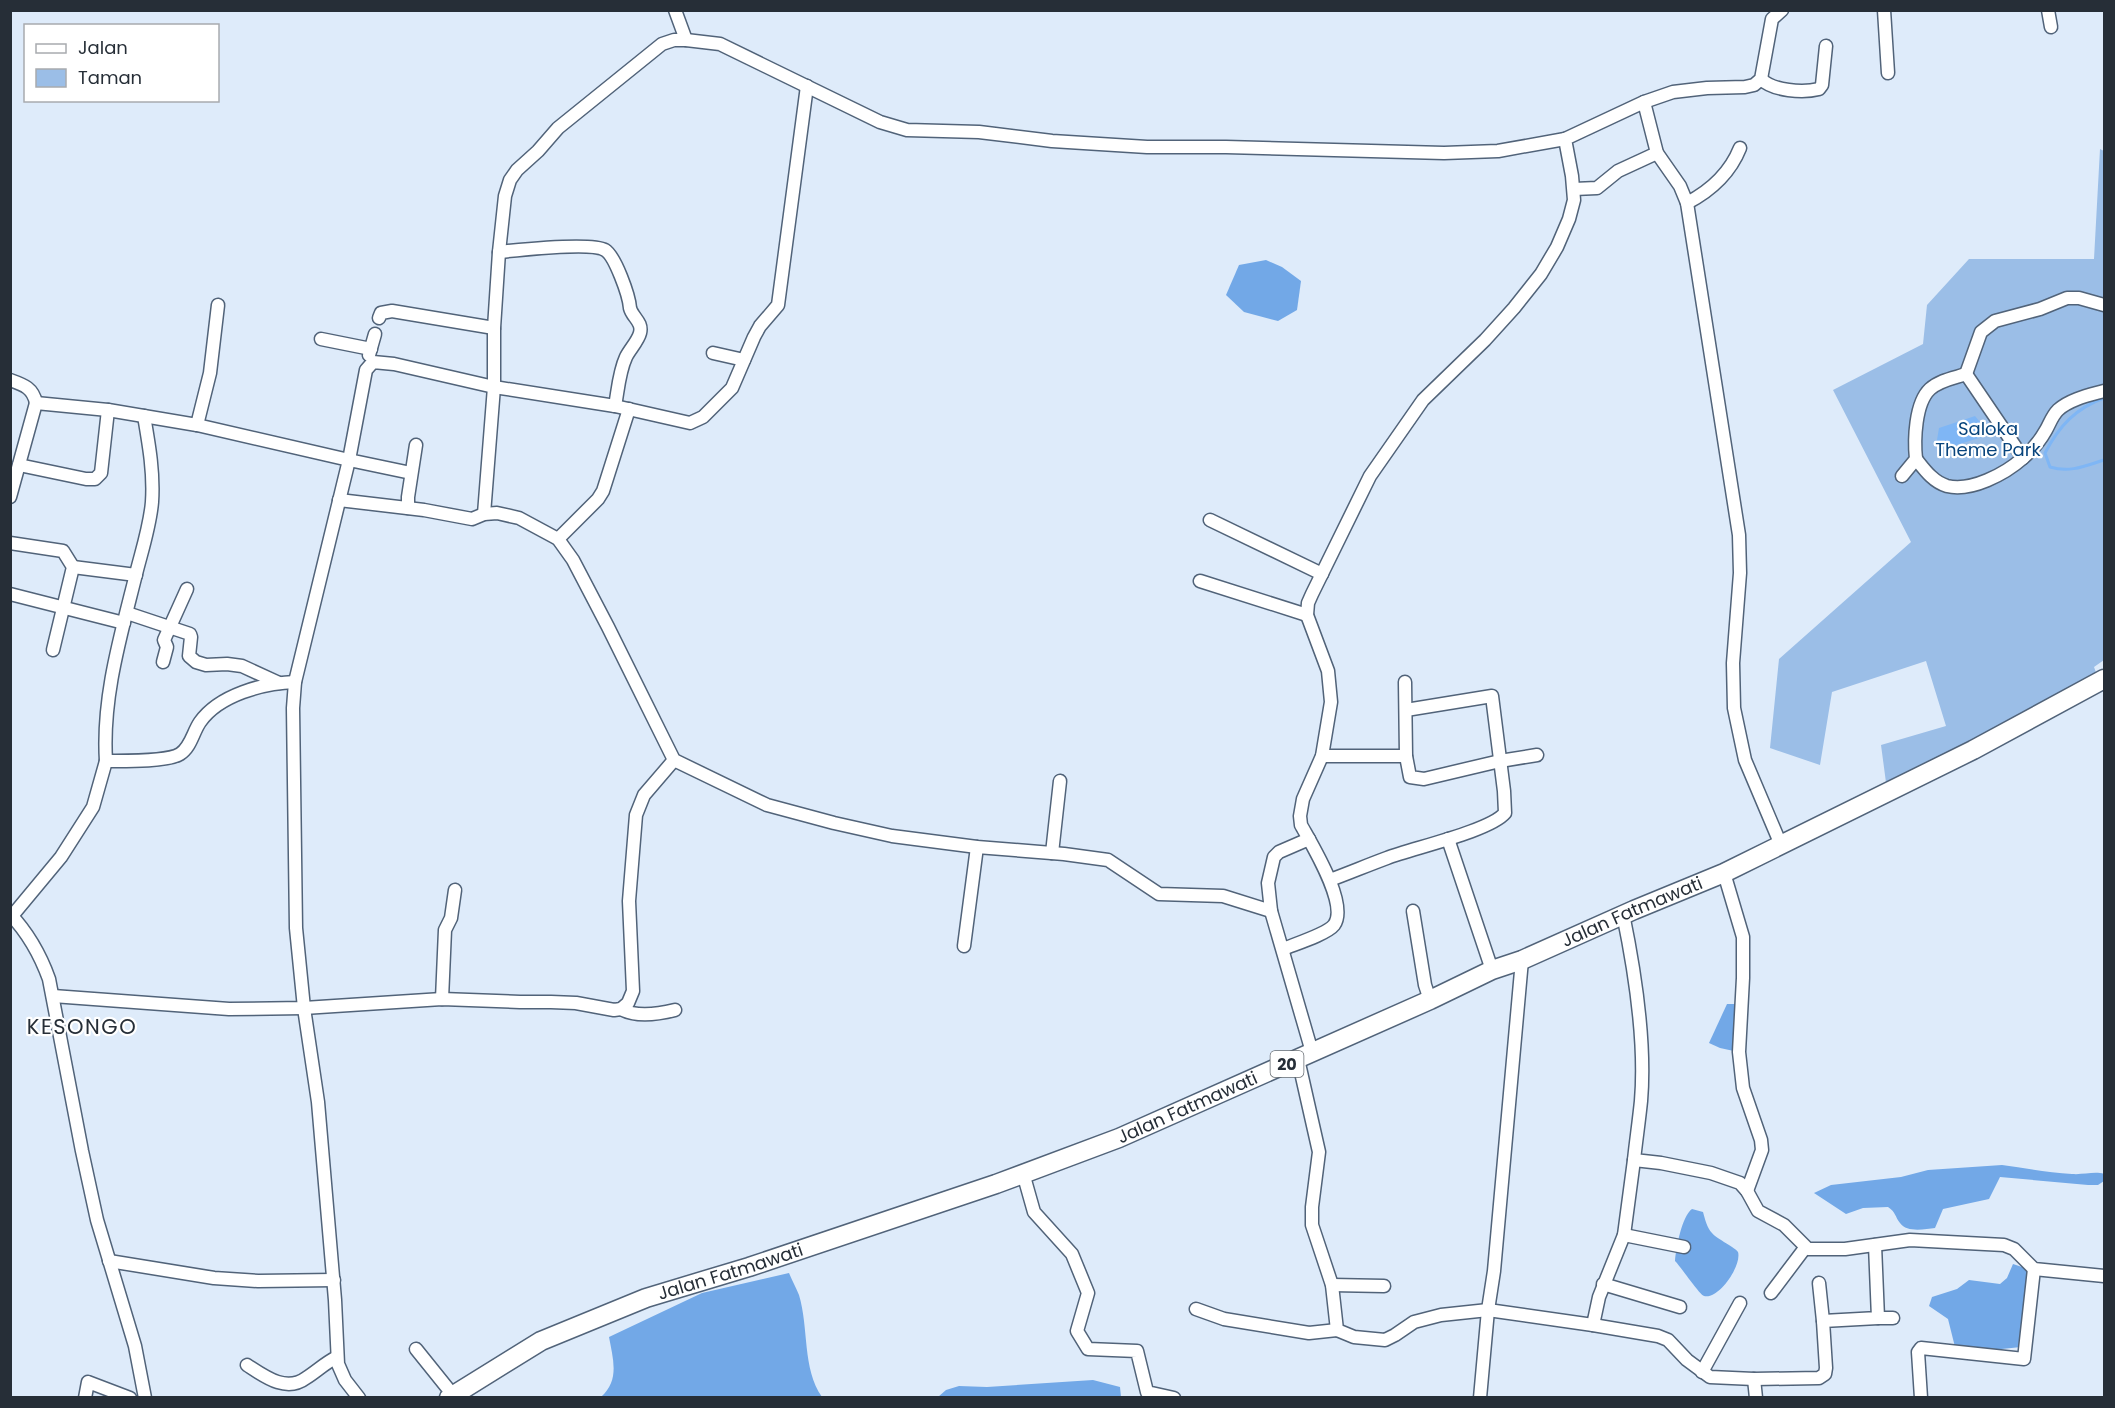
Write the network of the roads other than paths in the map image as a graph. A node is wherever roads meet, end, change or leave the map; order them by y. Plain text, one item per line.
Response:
1 (675, 10) edge
2 (1782, 10) edge
3 (1884, 10) edge
4 (2048, 10) edge
5 (2051, 27) dead end
6 (686, 40) junction
7 (1826, 46) dead end
8 (1888, 73) dead end
9 (1761, 80) junction
10 (807, 86) junction
11 (1644, 102) junction
12 (1565, 139) junction
13 (1740, 148) dead end
14 (1657, 153) junction
15 (1574, 189) junction
16 (1687, 203) junction
17 (499, 252) junction
18 (219, 305) dead end
19 (2104, 305) edge
20 (379, 318) dead end
21 (494, 328) junction
22 (375, 334) dead end
23 (321, 339) dead end
24 (370, 349) junction
25 (713, 353) dead end
26 (744, 360) junction
27 (369, 365) junction
28 (1966, 374) junction
29 (10, 380) edge
30 (494, 387) junction
31 (2104, 391) edge
32 (36, 403) junction
33 (615, 406) junction
34 (629, 409) junction
35 (108, 410) junction
36 (144, 416) junction
37 (198, 425) junction
38 (416, 445) dead end
39 (2023, 458) junction
40 (1916, 459) junction
41 (349, 460) junction
42 (19, 465) junction
43 (411, 473) junction
44 (1902, 476) dead end
45 (10, 497) edge
46 (339, 500) junction
47 (408, 508) junction
48 (484, 514) junction
49 (1210, 520) dead end
50 (558, 538) junction
51 (10, 543) edge
52 (73, 567) junction
53 (1322, 574) junction
54 (136, 575) junction
55 (1200, 581) dead end
56 (187, 589) dead end
57 (10, 594) edge
58 (64, 608) junction
59 (1307, 615) junction
60 (126, 618) junction
61 (169, 627) junction
62 (53, 650) dead end
63 (163, 662) dead end
64 (2104, 679) edge
65 (295, 682) junction
66 (1405, 682) dead end
67 (279, 683) junction
68 (1406, 710) junction
69 (1537, 755) dead end
70 (1322, 756) junction
71 (1406, 756) junction
72 (674, 760) junction
73 (106, 761) junction
74 (1500, 761) junction
75 (1060, 781) dead end
76 (1309, 838) junction
77 (1448, 839) junction
78 (1781, 844) junction
79 (976, 847) junction
80 (1052, 852) junction
81 (1724, 873) junction
82 (1330, 880) junction
83 (455, 890) dead end
84 (1270, 911) junction
85 (1413, 911) dead end
86 (1623, 914) junction
87 (11, 915) edge
88 (964, 946) dead end
89 (1283, 950) junction
90 (1522, 960) junction
91 (1492, 970) junction
92 (53, 996) junction
93 (442, 999) junction
94 (1430, 1000) junction
95 (304, 1008) junction
96 (621, 1009) junction
97 (675, 1010) dead end
98 (1305, 1055) junction
99 (1634, 1160) junction
100 (1023, 1173) junction
101 (1747, 1191) junction
102 (1624, 1235) junction
103 (1875, 1245) junction
104 (1684, 1247) dead end
105 (1805, 1248) junction
106 (109, 1262) junction
107 (2034, 1269) junction
108 (2104, 1276) edge
109 (334, 1281) junction
110 (1819, 1283) dead end
111 (1603, 1284) junction
112 (1332, 1285) junction
113 (1384, 1286) dead end
114 (1771, 1293) dead end
115 (1740, 1304) dead end
116 (1680, 1307) dead end
117 (1196, 1309) dead end
118 (1488, 1311) junction
119 (1893, 1317) dead end
120 (1878, 1318) junction
121 (1823, 1321) junction
122 (1593, 1325) junction
123 (1337, 1330) junction
124 (416, 1349) dead end
125 (337, 1357) junction
126 (247, 1365) dead end
127 (1702, 1372) junction
128 (1754, 1379) junction
129 (451, 1396) edge
130 (85, 1398) edge
131 (130, 1398) edge
132 (145, 1398) edge
133 (359, 1398) edge
134 (1174, 1398) edge
135 (1480, 1398) edge
136 (1756, 1398) edge
137 (1921, 1398) edge

1 - 6 street
2 - 9 street
3 - 8 street
4 - 5 street
6 - 10 street
6 - 17 street
7 - 9 street
9 - 11 street
10 - 12 street
10 - 26 street
11 - 12 street
11 - 14 street
12 - 15 street
13 - 16 street
14 - 15 street
14 - 16 street
15 - 53 street
16 - 78 street
17 - 21 street
17 - 33 street
18 - 37 street
19 - 28 street
20 - 21 street
21 - 30 street
22 - 24 street
23 - 24 street
24 - 27 street
25 - 26 street
26 - 34 street
27 - 30 street
27 - 41 street
28 - 39 street
28 - 40 street
29 - 32 street
30 - 33 street
30 - 48 street
31 - 39 street
32 - 35 street
32 - 42 street
33 - 34 street
34 - 50 street
35 - 36 street
35 - 42 street
36 - 37 street
36 - 54 street
37 - 41 street
38 - 43 street
39 - 40 street
40 - 44 street
41 - 43 street
41 - 46 street
42 - 45 street
43 - 47 street
46 - 47 street
46 - 65 street
47 - 48 street
48 - 50 street
49 - 53 street
50 - 72 street
51 - 52 street
52 - 54 street
52 - 58 street
53 - 59 street
54 - 60 street
55 - 59 street
56 - 61 street
57 - 58 street
58 - 60 street
58 - 62 street
59 - 70 street
60 - 61 street
60 - 73 street
61 - 63 street
61 - 67 street
64 - 78 highway, Jalan Fatmawati / 20
65 - 67 street
65 - 95 street
66 - 68 street
67 - 73 street
68 - 71 street
68 - 74 street
69 - 74 street
70 - 71 street
70 - 76 street
71 - 74 street
72 - 79 street
72 - 96 street
73 - 87 street
74 - 77 street
75 - 80 street
76 - 82 street
76 - 84 street
77 - 82 street
77 - 91 street
78 - 81 highway, Jalan Fatmawati / 20
79 - 80 street
79 - 88 street
80 - 84 street
81 - 86 highway, Jalan Fatmawati / 20
81 - 101 street
82 - 89 street
83 - 93 street
84 - 89 street
85 - 94 street
86 - 90 highway, Jalan Fatmawati / 20
86 - 99 street
87 - 92 street
89 - 98 street
90 - 91 highway, Jalan Fatmawati / 20
90 - 118 street
91 - 94 highway, Jalan Fatmawati / 20
92 - 95 street
92 - 106 street
93 - 95 street
93 - 96 street
94 - 98 highway, Jalan Fatmawati / 20
95 - 109 street
96 - 97 street
98 - 100 highway, Jalan Fatmawati / 20
98 - 112 street
99 - 101 street
99 - 102 street
100 - 129 highway, Jalan Fatmawati / 20
100 - 134 street
101 - 105 street
102 - 104 street
102 - 111 street
103 - 105 street
103 - 107 street
103 - 120 street
105 - 114 street
106 - 109 street
106 - 132 street
107 - 108 street
107 - 137 street
109 - 125 street
110 - 121 street
111 - 116 street
111 - 122 street
112 - 113 street
112 - 123 street
115 - 127 street
117 - 123 street
118 - 122 street
118 - 123 street
118 - 135 street
119 - 120 street
120 - 121 street
121 - 128 street
122 - 127 street
124 - 129 street
125 - 126 street
125 - 133 street
127 - 128 street
128 - 136 street
130 - 131 street

